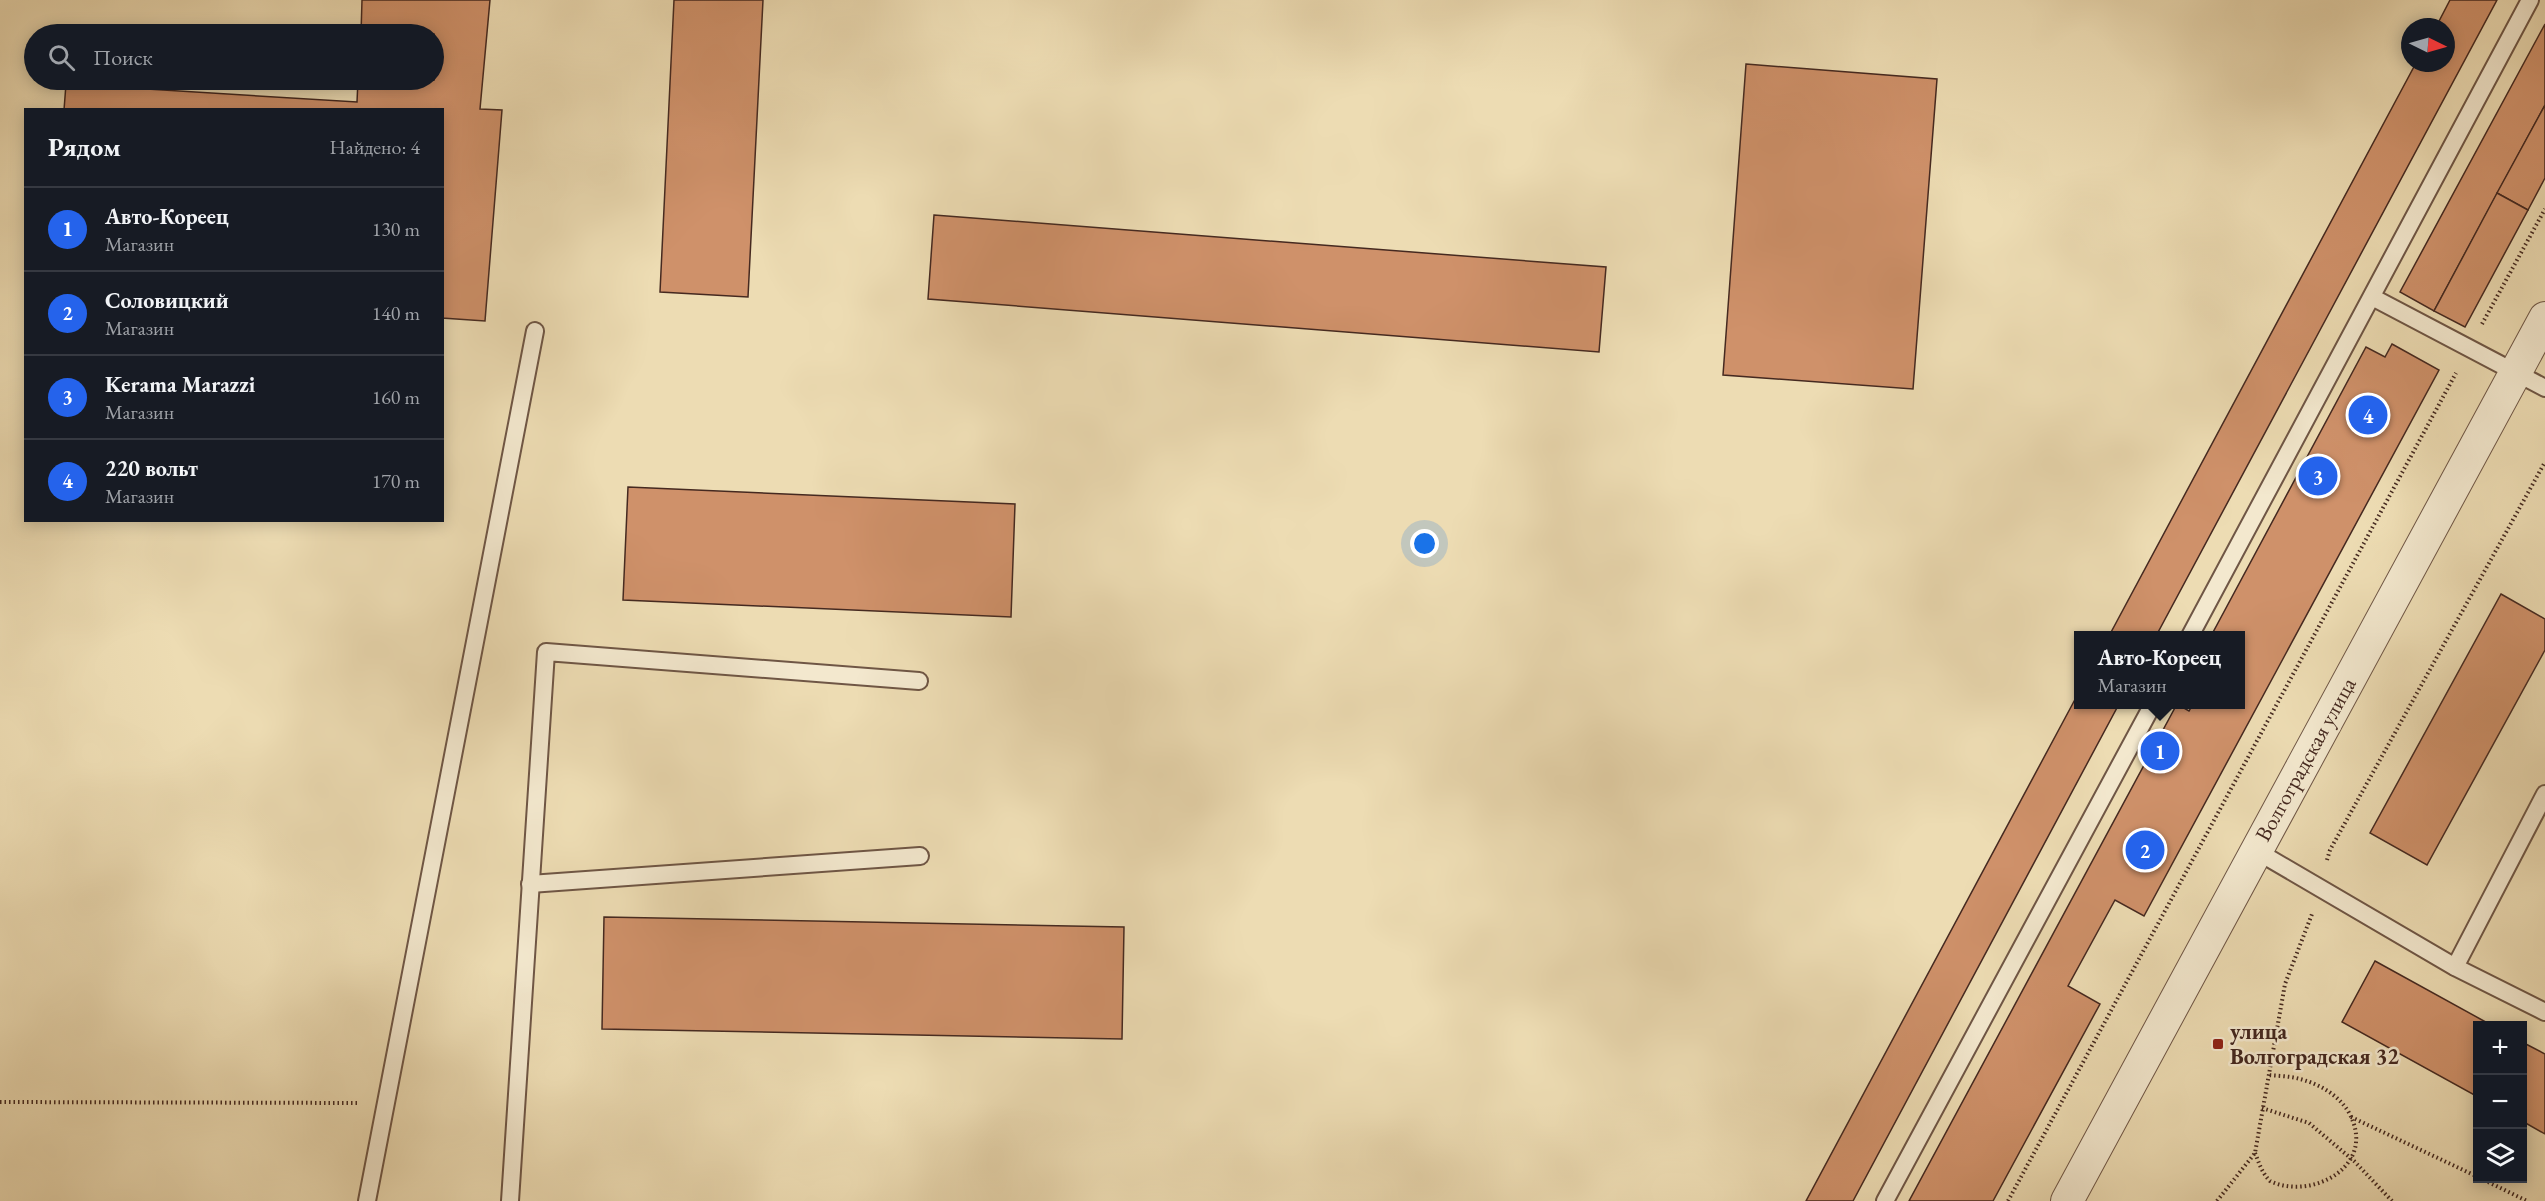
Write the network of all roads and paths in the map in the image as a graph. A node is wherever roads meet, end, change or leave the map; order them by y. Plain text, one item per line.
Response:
1 (2530, 0) edge
2 (2545, 209) edge
3 (2372, 297) junction
4 (2545, 318) edge
5 (535, 332) dead end
6 (2470, 347) junction
7 (2514, 373) junction
8 (2545, 388) edge
9 (2545, 462) edge
10 (2193, 631) edge
11 (919, 681) dead end
12 (2152, 709) edge
13 (2545, 794) edge
14 (2255, 850) junction
15 (920, 856) dead end
16 (530, 884) junction
17 (2318, 887) junction
18 (2455, 967) junction
19 (2545, 1012) edge
20 (2268, 1075) junction
21 (0, 1102) edge
22 (386, 1104) junction
23 (2262, 1108) junction
24 (2351, 1116) junction
25 (2255, 1153) junction
26 (2354, 1161) junction
27 (2473, 1175) edge
28 (2489, 1183) edge
29 (2334, 1184) dead end
30 (2293, 1193) dead end
31 (367, 1201) edge
32 (510, 1201) edge
33 (1885, 1201) edge
34 (2008, 1201) edge
35 (2067, 1201) edge
36 (2217, 1201) edge
37 (2392, 1201) edge
38 (2527, 1201) edge

1 - 3 lane
2 - 6 path
3 - 6 lane
3 - 10 lane
4 - 7 street, Волгоградская улица
5 - 22 lane
6 - 7 lane
6 - 34 path
7 - 8 lane
7 - 14 street, Волгоградская улица
9 - 17 path
11 - 16 lane
12 - 33 lane
13 - 18 lane
14 - 17 lane
14 - 35 street, Волгоградская улица
15 - 16 lane
16 - 32 lane
17 - 18 lane
17 - 20 path
18 - 19 lane
20 - 23 path
20 - 24 path
21 - 22 path
22 - 31 lane
23 - 25 path
23 - 26 path
24 - 26 path
24 - 27 path
25 - 30 path
25 - 36 path
26 - 29 path
26 - 37 path
28 - 38 path

